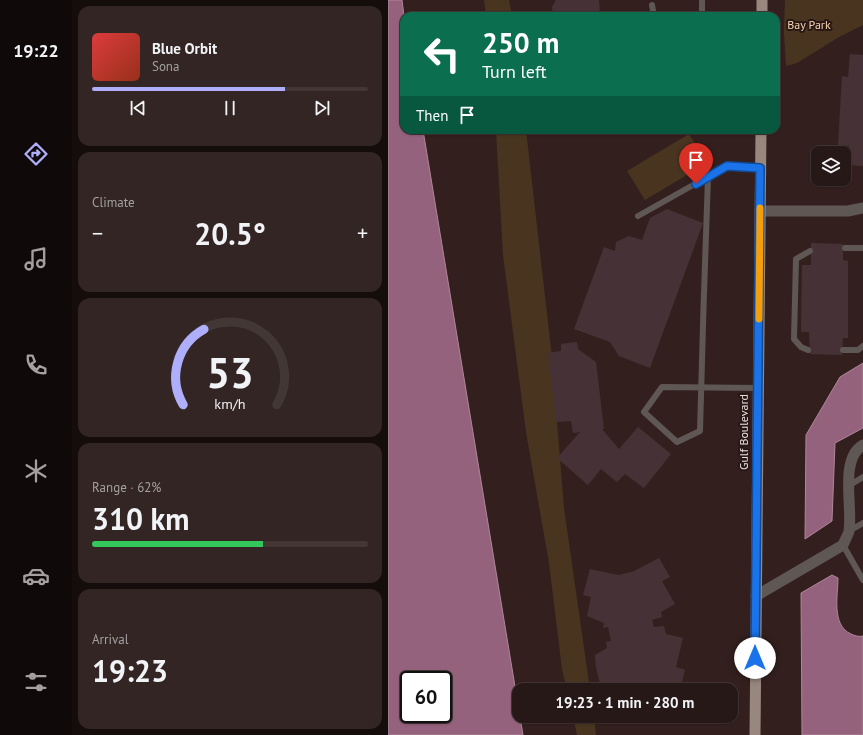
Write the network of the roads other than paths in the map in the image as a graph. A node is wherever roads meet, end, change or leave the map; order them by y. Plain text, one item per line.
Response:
1 (702, 0) edge
2 (762, 0) edge
3 (652, 4) dead end
4 (653, 12) edge
5 (702, 12) edge
6 (762, 12) edge
7 (761, 134) edge
8 (760, 168) junction
9 (708, 177) junction
10 (863, 208) edge
11 (760, 211) junction
12 (638, 216) dead end
13 (845, 248) dead end
14 (863, 248) edge
15 (810, 250) dead end
16 (863, 346) edge
17 (808, 350) dead end
18 (844, 350) dead end
19 (701, 386) junction
20 (758, 388) junction
21 (863, 445) edge
22 (863, 477) edge
23 (850, 485) junction
24 (863, 523) edge
25 (849, 531) junction
26 (843, 545) junction
27 (863, 580) edge
28 (756, 596) junction
29 (755, 735) edge

1 - 5 lane
2 - 6 main road
3 - 4 lane
7 - 8 main road, Gulf Boulevard
8 - 9 lane
8 - 11 main road, Gulf Boulevard
9 - 12 lane
9 - 19 lane
10 - 11 street
11 - 20 main road, Gulf Boulevard
13 - 14 lane
15 - 17 lane
16 - 18 lane
19 - 19 lane
19 - 20 lane
20 - 28 main road, Gulf Boulevard
21 - 23 street
22 - 23 lane
23 - 25 street
24 - 25 lane
25 - 26 street
26 - 27 lane
26 - 28 street
28 - 29 main road, Gulf Boulevard

